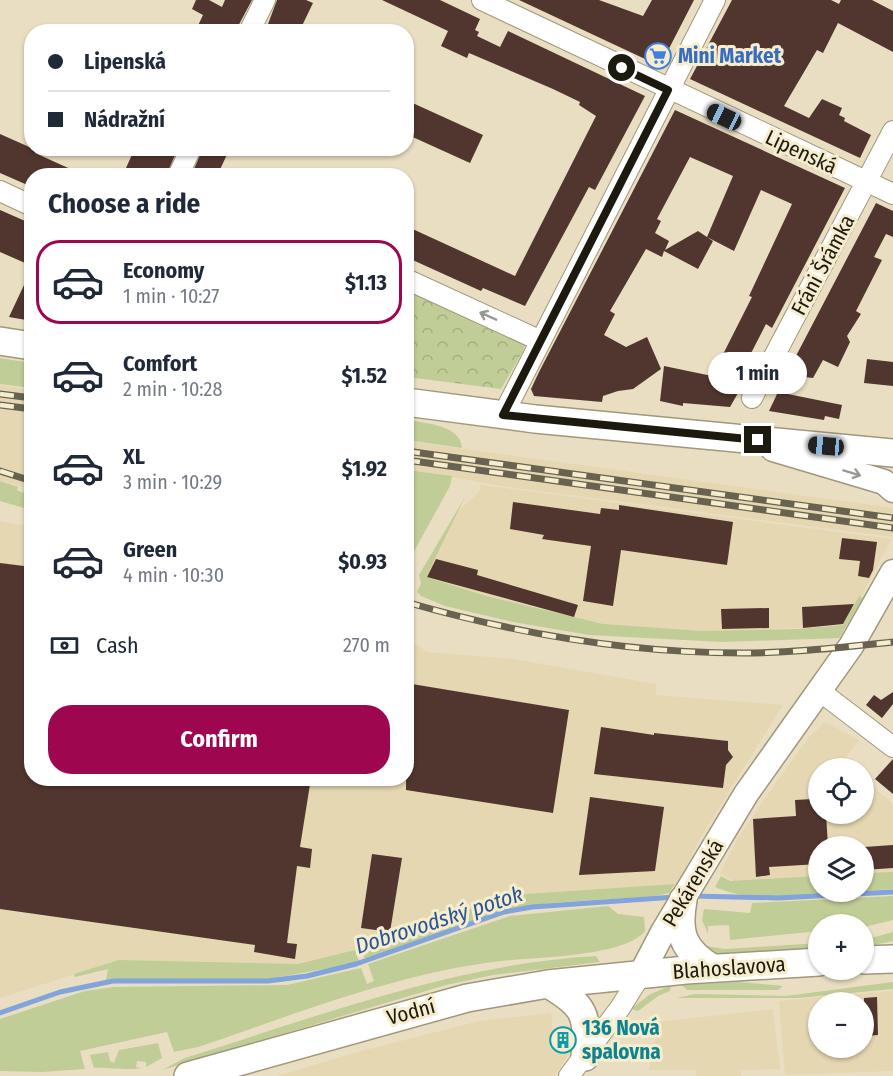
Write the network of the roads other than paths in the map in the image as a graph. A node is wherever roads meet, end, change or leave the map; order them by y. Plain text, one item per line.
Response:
1 (265, 0) edge
2 (482, 0) edge
3 (715, 0) edge
4 (520, 8) edge
5 (253, 24) edge
6 (668, 90) junction
7 (893, 131) edge
8 (867, 183) junction
9 (0, 191) edge
10 (893, 195) edge
11 (24, 202) edge
12 (414, 283) edge
13 (542, 340) junction
14 (0, 341) edge
15 (24, 345) edge
16 (752, 398) dead end
17 (414, 403) edge
18 (503, 415) junction
19 (736, 438) junction
20 (893, 453) edge
21 (893, 490) edge
22 (892, 572) edge
23 (821, 692) junction
24 (893, 747) edge
25 (682, 905) junction
26 (893, 959) edge
27 (874, 960) edge
28 (808, 963) edge
29 (712, 968) junction
30 (640, 976) junction
31 (548, 984) junction
32 (577, 1066) edge
33 (188, 1076) edge

1 - 5 street
2 - 4 street, Lipenská
3 - 6 street
4 - 6 street, Lipenská
6 - 8 street, Lipenská
6 - 13 street
7 - 8 street, Fráni Šrámka
8 - 10 street, Lipenská
8 - 16 street, Fráni Šrámka
9 - 11 street
13 -> 12 street
13 - 18 street
14 - 15 main road
17 - 18 main road
18 - 19 main road
19 - 20 main road
19 -> 21 street
22 - 23 street, Pekárenská
23 - 24 street
23 - 25 street, Pekárenská
25 - 29 main road
25 - 30 street, Pekárenská
26 - 27 main road
28 - 29 main road, Blahoslavova
29 - 30 main road, Blahoslavova
30 - 31 main road, Vodní
30 - 32 street, Pekárenská
31 - 32 main road
31 - 33 main road, Vodní

